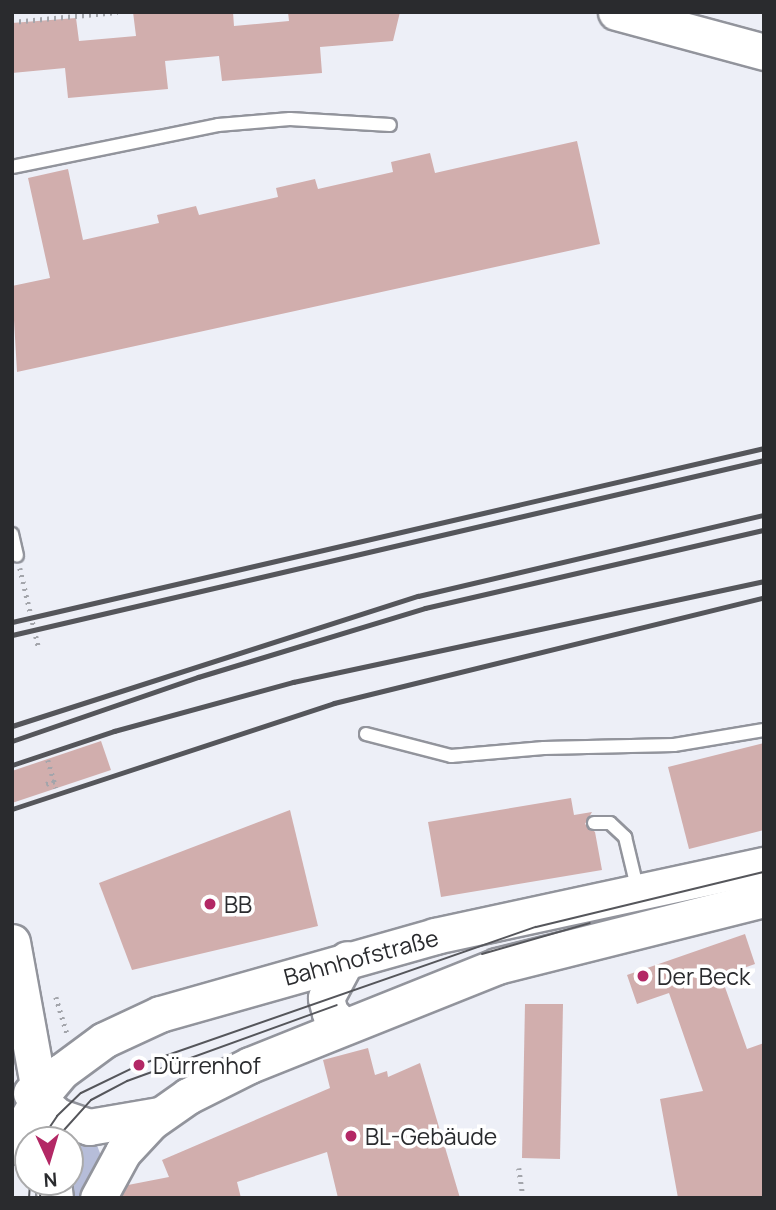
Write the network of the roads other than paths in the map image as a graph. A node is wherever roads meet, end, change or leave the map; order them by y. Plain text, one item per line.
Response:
1 (616, 12) edge
2 (764, 52) edge
3 (390, 125) dead end
4 (12, 167) edge
5 (12, 534) edge
6 (17, 555) road end
7 (764, 730) edge
8 (366, 734) dead end
9 (594, 823) dead end
10 (764, 865) edge
11 (639, 895) junction
12 (764, 899) edge
13 (12, 942) edge
14 (347, 959) junction
15 (342, 1025) junction
16 (12, 1062) edge
17 (42, 1110) edge
18 (159, 1115) junction
19 (12, 1146) edge
20 (98, 1198) edge

1 - 2 main road
3 - 4 lane
5 - 6 lane
7 - 8 lane
9 - 11 lane
10 - 11 main road, Bahnhofstraße
11 - 14 main road, Bahnhofstraße
12 - 15 main road, Bahnhofstraße
13 - 17 main road
14 - 15 main road
14 - 17 main road, Bahnhofstraße
15 - 18 main road, Bahnhofstraße
16 - 17 main road
17 - 18 main road
17 - 19 main road, Bahnhofstraße
18 - 20 main road, Bahnhofstraße

